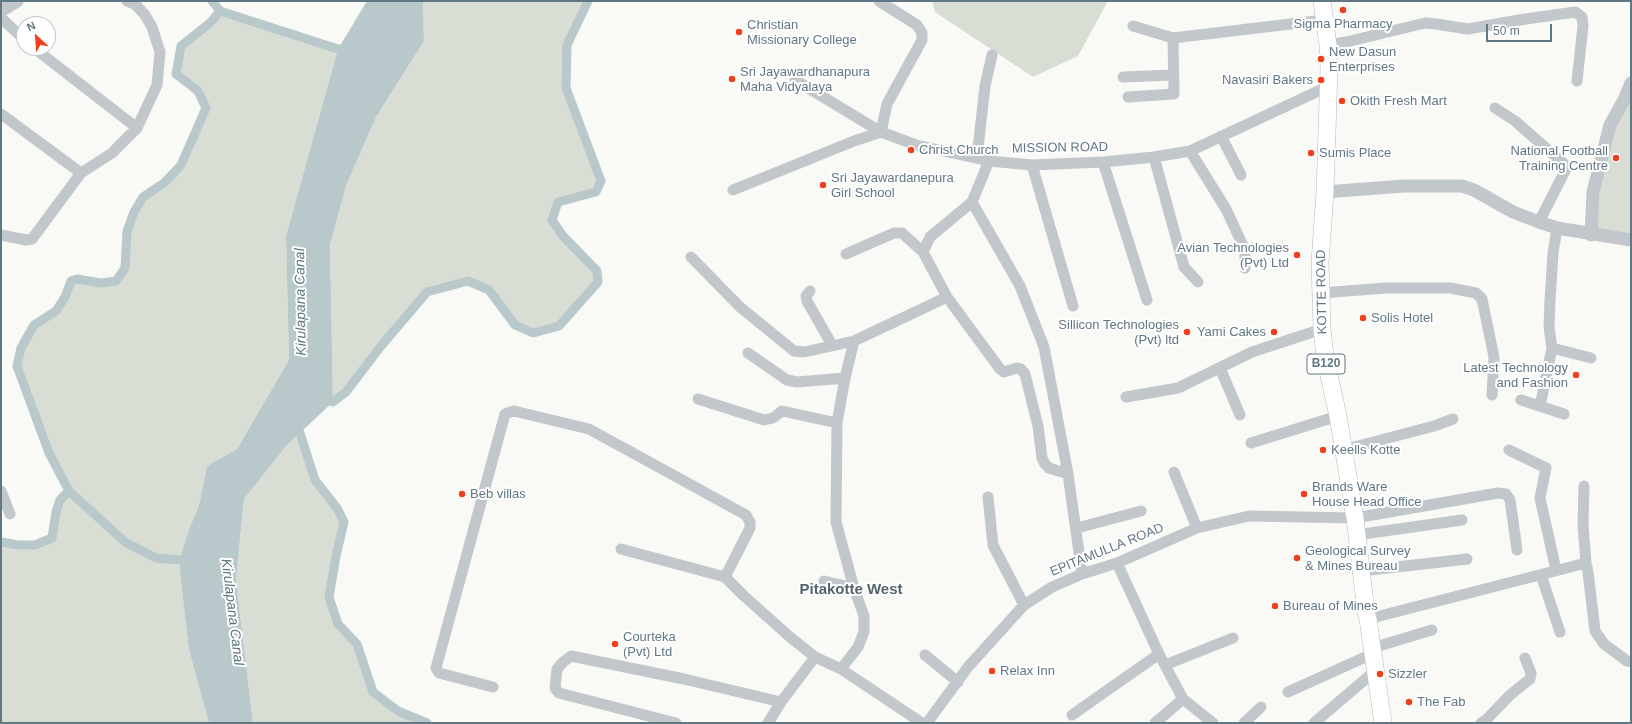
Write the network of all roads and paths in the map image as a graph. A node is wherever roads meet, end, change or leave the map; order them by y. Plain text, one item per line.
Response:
1 (17, 1) edge
2 (127, 1) edge
3 (879, 1) edge
4 (1322, 1) edge
5 (1, 11) edge
6 (1, 18) edge
7 (1324, 20) junction
8 (1133, 26) dead end
9 (16, 32) edge
10 (1173, 38) junction
11 (1328, 45) junction
12 (992, 55) dead end
13 (44, 56) edge
14 (1173, 75) junction
15 (1124, 77) dead end
16 (795, 80) dead end
17 (1577, 81) dead end
18 (1631, 83) edge
19 (1329, 86) junction
20 (1128, 97) dead end
21 (1495, 108) dead end
22 (1, 114) edge
23 (137, 128) junction
24 (881, 132) junction
25 (1221, 136) junction
26 (1190, 151) junction
27 (977, 157) junction
28 (1154, 158) junction
29 (989, 161) junction
30 (1104, 162) junction
31 (1032, 165) junction
32 (81, 173) junction
33 (1241, 175) dead end
34 (733, 190) dead end
35 (1326, 192) junction
36 (972, 202) junction
37 (1539, 222) junction
38 (1557, 228) junction
39 (1, 234) edge
40 (1591, 235) junction
41 (1631, 240) edge
42 (923, 252) junction
43 (846, 254) dead end
44 (691, 256) dead end
45 (1245, 268) dead end
46 (1198, 282) dead end
47 (810, 291) dead end
48 (1321, 292) junction
49 (947, 298) junction
50 (1147, 300) dead end
51 (1073, 306) dead end
52 (1322, 329) junction
53 (854, 341) junction
54 (832, 345) junction
55 (1552, 348) junction
56 (748, 353) dead end
57 (1592, 358) dead end
58 (1220, 368) junction
59 (845, 378) junction
60 (1492, 394) dead end
61 (1126, 397) dead end
62 (698, 399) dead end
63 (1521, 400) dead end
64 (1540, 406) junction
65 (1564, 414) dead end
66 (1240, 415) dead end
67 (1338, 416) junction
68 (1453, 419) dead end
69 (837, 423) junction
70 (1251, 443) dead end
71 (1343, 450) junction
72 (1509, 450) dead end
73 (1174, 472) dead end
74 (1068, 474) junction
75 (1584, 486) dead end
76 (1, 491) edge
77 (988, 497) dead end
78 (1141, 511) dead end
79 (10, 514) dead end
80 (1355, 518) junction
81 (1462, 520) dead end
82 (1077, 528) junction
83 (1197, 528) junction
84 (1356, 535) junction
85 (621, 549) dead end
86 (1517, 550) dead end
87 (1467, 559) dead end
88 (1117, 563) junction
89 (1586, 563) junction
90 (1556, 570) junction
91 (1361, 571) junction
92 (1082, 574) junction
93 (1541, 575) junction
94 (725, 577) junction
95 (824, 581) dead end
96 (854, 588) junction
97 (1024, 605) junction
98 (1368, 619) junction
99 (1432, 630) dead end
100 (1560, 632) dead end
101 (1234, 638) dead end
102 (1372, 651) junction
103 (1159, 654) junction
104 (925, 655) dead end
105 (815, 657) junction
106 (1525, 658) dead end
107 (1631, 662) edge
108 (1165, 665) junction
109 (841, 669) junction
110 (1375, 671) junction
111 (958, 682) junction
112 (493, 688) dead end
113 (1288, 692) dead end
114 (1183, 699) junction
115 (781, 702) junction
116 (1261, 707) dead end
117 (1072, 715) dead end
118 (1381, 722) edge
119 (676, 723) edge
120 (768, 723) edge
121 (922, 723) edge
122 (927, 723) edge
123 (1155, 723) edge
124 (1213, 723) edge
125 (1244, 723) edge
126 (1314, 723) edge
127 (1481, 723) edge

1 - 5 street
2 - 23 street
3 - 24 street
4 - 7 main road, KOTTE ROAD / B120
6 - 9 street
7 - 10 street
7 - 11 main road, KOTTE ROAD / B120
8 - 10 street
10 - 14 street
11 - 17 street
11 - 19 main road, KOTTE ROAD / B120
12 - 27 street
13 - 23 street
14 - 15 street
14 - 20 street
16 - 24 street, MISSION ROAD
18 - 40 street
19 - 25 street, MISSION ROAD
19 - 35 main road, KOTTE ROAD / B120
21 - 37 street
22 - 32 street
23 - 32 street
24 - 27 street, MISSION ROAD
24 - 34 street
25 - 26 street, MISSION ROAD
25 - 33 street
26 - 28 street, MISSION ROAD
26 - 45 street
27 - 29 street, MISSION ROAD
28 - 30 street, MISSION ROAD
28 - 46 street
29 - 31 street, MISSION ROAD
29 - 36 street
30 - 31 street, MISSION ROAD
30 - 50 street
31 - 51 street
32 - 39 street
35 - 37 street
35 - 48 main road, KOTTE ROAD / B120
36 - 42 street
36 - 74 street
37 - 38 street
38 - 40 street
38 - 55 street
40 - 41 street
42 - 43 street
42 - 49 street
44 - 54 street
47 - 54 street
48 - 52 main road, KOTTE ROAD / B120
48 - 60 street
49 - 53 street
49 - 74 street
52 - 58 street
52 - 67 main road, KOTTE ROAD / B120
53 - 54 street
53 - 59 street
55 - 57 street
55 - 64 street
56 - 59 street
58 - 61 street
58 - 66 street
59 - 69 street
62 - 69 street
63 - 64 street
64 - 65 street
67 - 70 street
67 - 71 main road, KOTTE ROAD / B120
68 - 71 street
69 - 96 street
71 - 80 main road, KOTTE ROAD / B120
72 - 90 street
73 - 83 street
74 - 82 street
75 - 89 street
76 - 79 street
77 - 97 street
78 - 82 street
80 - 83 street, EPITAMULLA ROAD
80 - 84 main road, KOTTE ROAD / B120
80 - 86 street, EPITAMULLA ROAD
81 - 84 street
82 - 92 street
83 - 88 street, EPITAMULLA ROAD
84 - 91 main road, KOTTE ROAD / B120
85 - 94 street
87 - 91 street
88 - 92 street, EPITAMULLA ROAD
88 - 103 street
89 - 90 street
89 - 107 street
90 - 93 street
91 - 98 main road, KOTTE ROAD / B120
92 - 97 street, EPITAMULLA ROAD
93 - 98 street
93 - 100 street
94 - 105 street
94 - 112 street
95 - 96 street
96 - 109 street
97 - 111 street, EPITAMULLA ROAD
98 - 102 main road, KOTTE ROAD / B120
99 - 102 street
101 - 108 street
102 - 110 main road, KOTTE ROAD / B120
102 - 113 street
103 - 108 street
103 - 117 street
104 - 111 street
105 - 109 street
105 - 115 street
106 - 127 street
108 - 114 street
109 - 121 street
110 - 118 main road, KOTTE ROAD / B120
110 - 126 street
111 - 122 street, EPITAMULLA ROAD
114 - 123 street
114 - 124 street
115 - 119 street
115 - 120 street
116 - 125 street

